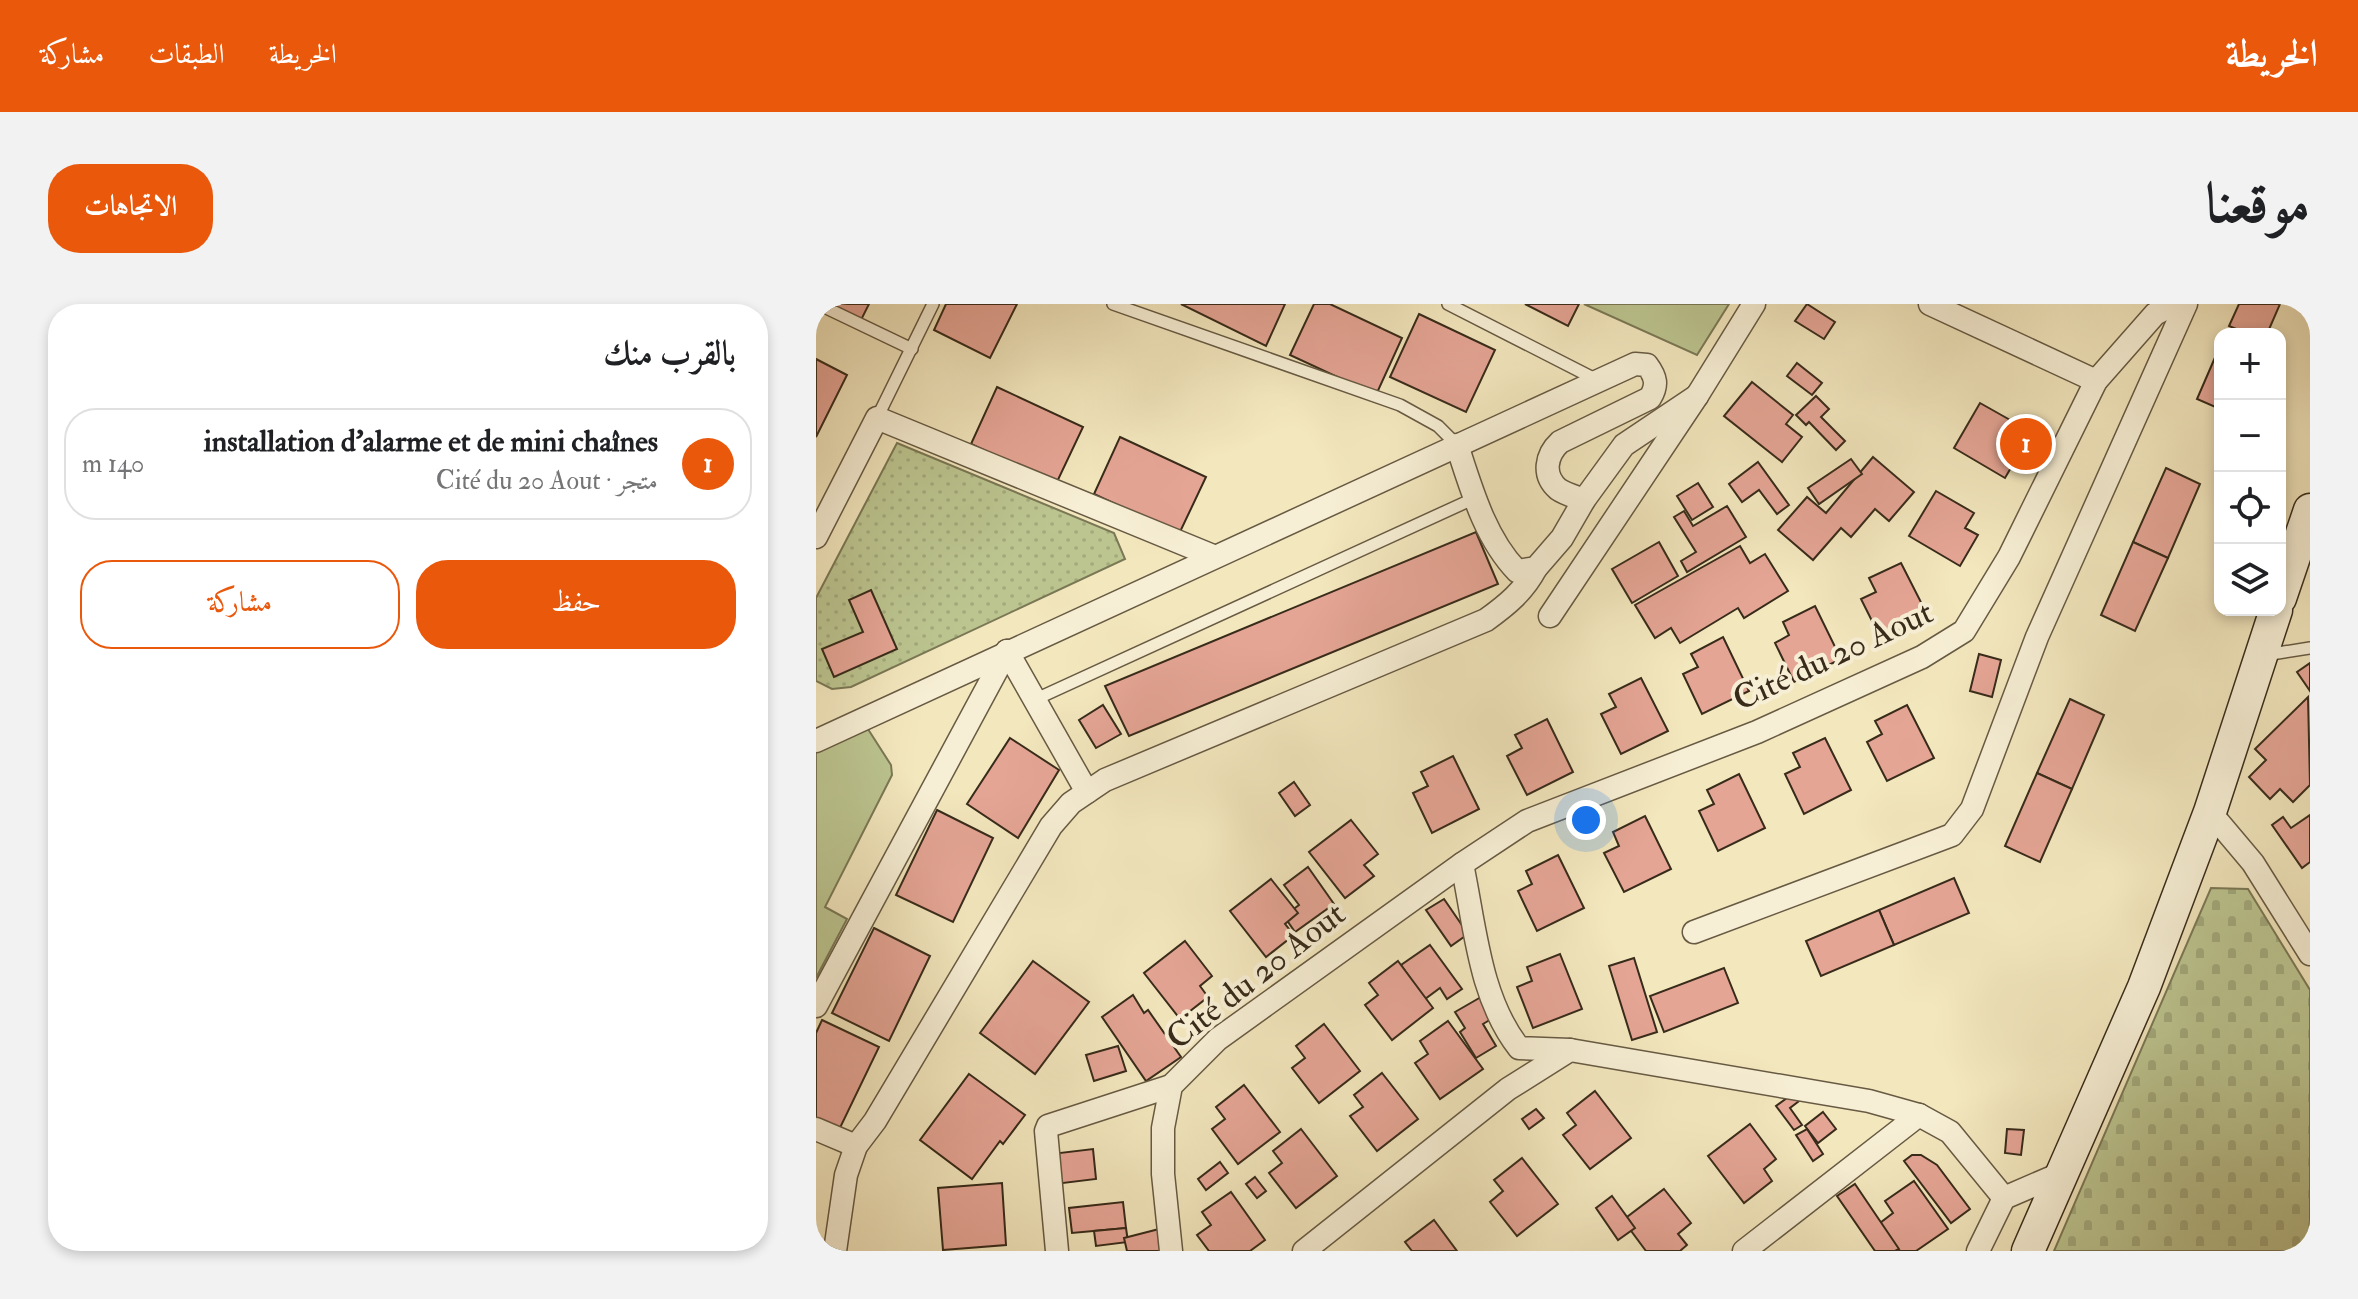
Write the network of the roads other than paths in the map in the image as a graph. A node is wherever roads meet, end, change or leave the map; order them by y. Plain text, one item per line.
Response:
1 (818, 304) edge
2 (933, 304) edge
3 (1113, 304) edge
4 (1448, 304) edge
5 (1754, 304) edge
6 (1930, 304) edge
7 (2174, 304) edge
8 (2186, 304) edge
9 (912, 349) junction
10 (1598, 381) junction
11 (2096, 381) junction
12 (1697, 396) junction
13 (877, 418) junction
14 (1457, 445) junction
15 (1475, 498) junction
16 (1584, 500) junction
17 (2310, 510) edge
18 (816, 537) edge
19 (1213, 556) junction
20 (1536, 568) junction
21 (2286, 580) edge
22 (1550, 616) dead end
23 (2274, 616) edge
24 (2310, 648) edge
25 (1007, 651) junction
26 (2260, 656) junction
27 (1034, 700) junction
28 (816, 741) edge
29 (1087, 792) junction
30 (2210, 812) junction
31 (1462, 864) junction
32 (1694, 932) dead end
33 (2310, 954) edge
34 (816, 1006) edge
35 (1570, 1050) junction
36 (1171, 1086) junction
37 (1919, 1115) junction
38 (816, 1129) edge
39 (856, 1146) junction
40 (2062, 1173) junction
41 (2004, 1198) junction
42 (835, 1251) edge
43 (1057, 1251) edge
44 (1171, 1251) edge
45 (1304, 1251) edge
46 (1744, 1251) edge
47 (1978, 1251) edge
48 (2028, 1251) edge

1 - 9 lane
2 - 9 lane
3 - 14 lane
4 - 10 lane
5 - 12 street
6 - 11 street
7 - 11 street, Cité du 20 Aout
8 - 32 street
9 - 13 lane
10 - 14 street
10 - 16 street
11 - 31 street, Cité du 20 Aout
12 - 16 street
12 - 22 street
13 - 18 street
13 - 19 street
14 - 15 street
14 - 19 street
15 - 20 street
15 - 27 lane
16 - 20 street
17 - 21 street
19 - 25 street
20 - 29 street
23 - 26 street
24 - 26 lane
25 - 27 street
25 - 28 street
25 - 34 street
26 - 30 street
27 - 29 street
29 - 39 street
30 - 33 street
30 - 40 street
31 - 35 street
31 - 36 street, Cité du 20 Aout
35 - 37 street
35 - 45 street
36 - 43 street, Cité du 20 Aout
36 - 44 street, Cité du 20 Aout
37 - 41 street
37 - 46 street
38 - 39 street
39 - 42 street
40 - 41 street
40 - 48 street
41 - 47 street

